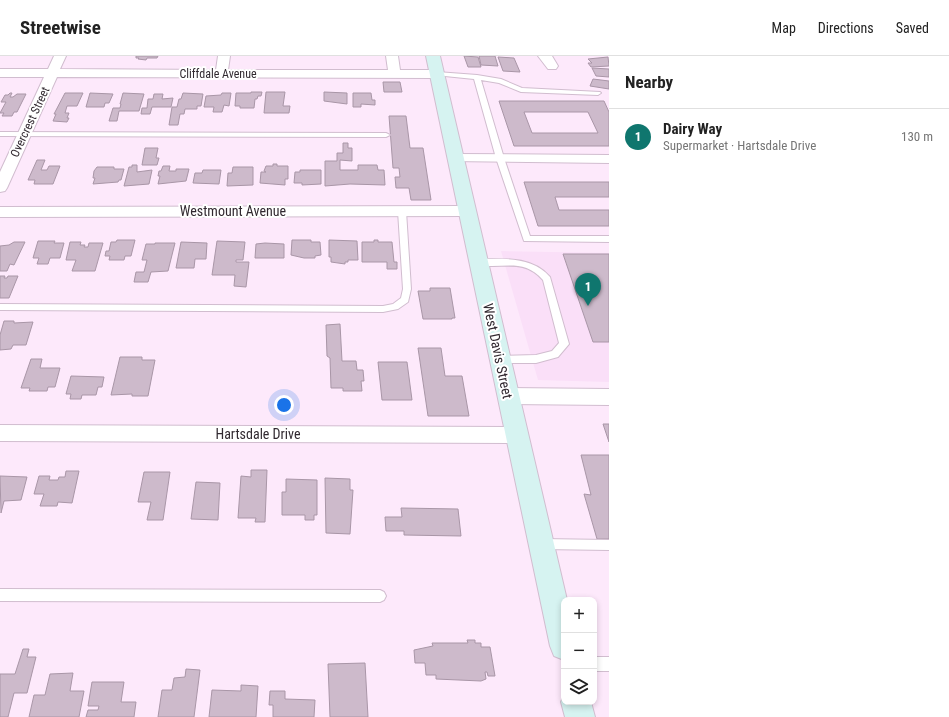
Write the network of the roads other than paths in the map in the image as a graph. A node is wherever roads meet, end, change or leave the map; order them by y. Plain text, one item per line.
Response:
1 (60, 56) edge
2 (224, 56) edge
3 (392, 56) edge
4 (433, 56) edge
5 (544, 56) edge
6 (552, 66) dead end
7 (0, 73) edge
8 (222, 73) junction
9 (52, 74) junction
10 (395, 74) junction
11 (437, 74) junction
12 (477, 76) junction
13 (598, 93) dead end
14 (0, 134) edge
15 (24, 134) junction
16 (386, 135) dead end
17 (455, 158) junction
18 (500, 158) junction
19 (609, 159) edge
20 (0, 188) edge
21 (402, 211) junction
22 (467, 211) junction
23 (0, 212) edge
24 (609, 239) edge
25 (478, 262) junction
26 (0, 307) edge
27 (500, 360) junction
28 (508, 396) junction
29 (609, 397) edge
30 (0, 434) edge
31 (517, 435) junction
32 (541, 544) junction
33 (609, 545) edge
34 (0, 595) edge
35 (380, 596) dead end
36 (561, 633) edge
37 (597, 664) edge
38 (609, 664) edge
39 (577, 705) edge
40 (580, 717) edge

1 - 9 street, Overcrest Street
2 - 8 street
3 - 10 street
4 - 11 main road, West Davis Street
5 - 6 street
7 - 9 street, Cliffdale Avenue
8 - 9 street, Cliffdale Avenue
8 - 10 street, Cliffdale Avenue
9 - 15 street, Overcrest Street
10 - 11 street, Cliffdale Avenue
11 - 12 lane
11 - 17 main road, West Davis Street
12 - 13 lane
12 - 18 lane
14 - 15 lane
15 - 16 lane
15 - 20 street, Overcrest Street
17 - 18 street
17 - 22 main road, West Davis Street
18 - 19 street
18 - 24 lane
21 - 22 street, Westmount Avenue
21 - 23 street, Westmount Avenue
21 - 26 lane
22 - 25 main road, West Davis Street
25 - 27 main road, West Davis Street
25 - 27 lane
27 - 28 main road, West Davis Street
28 - 29 street
28 - 31 main road, West Davis Street
30 - 31 street, Hartsdale Drive
31 - 32 main road, West Davis Street
32 - 33 lane
32 - 36 main road, West Davis Street
34 - 35 lane
37 - 38 lane
39 - 40 main road

